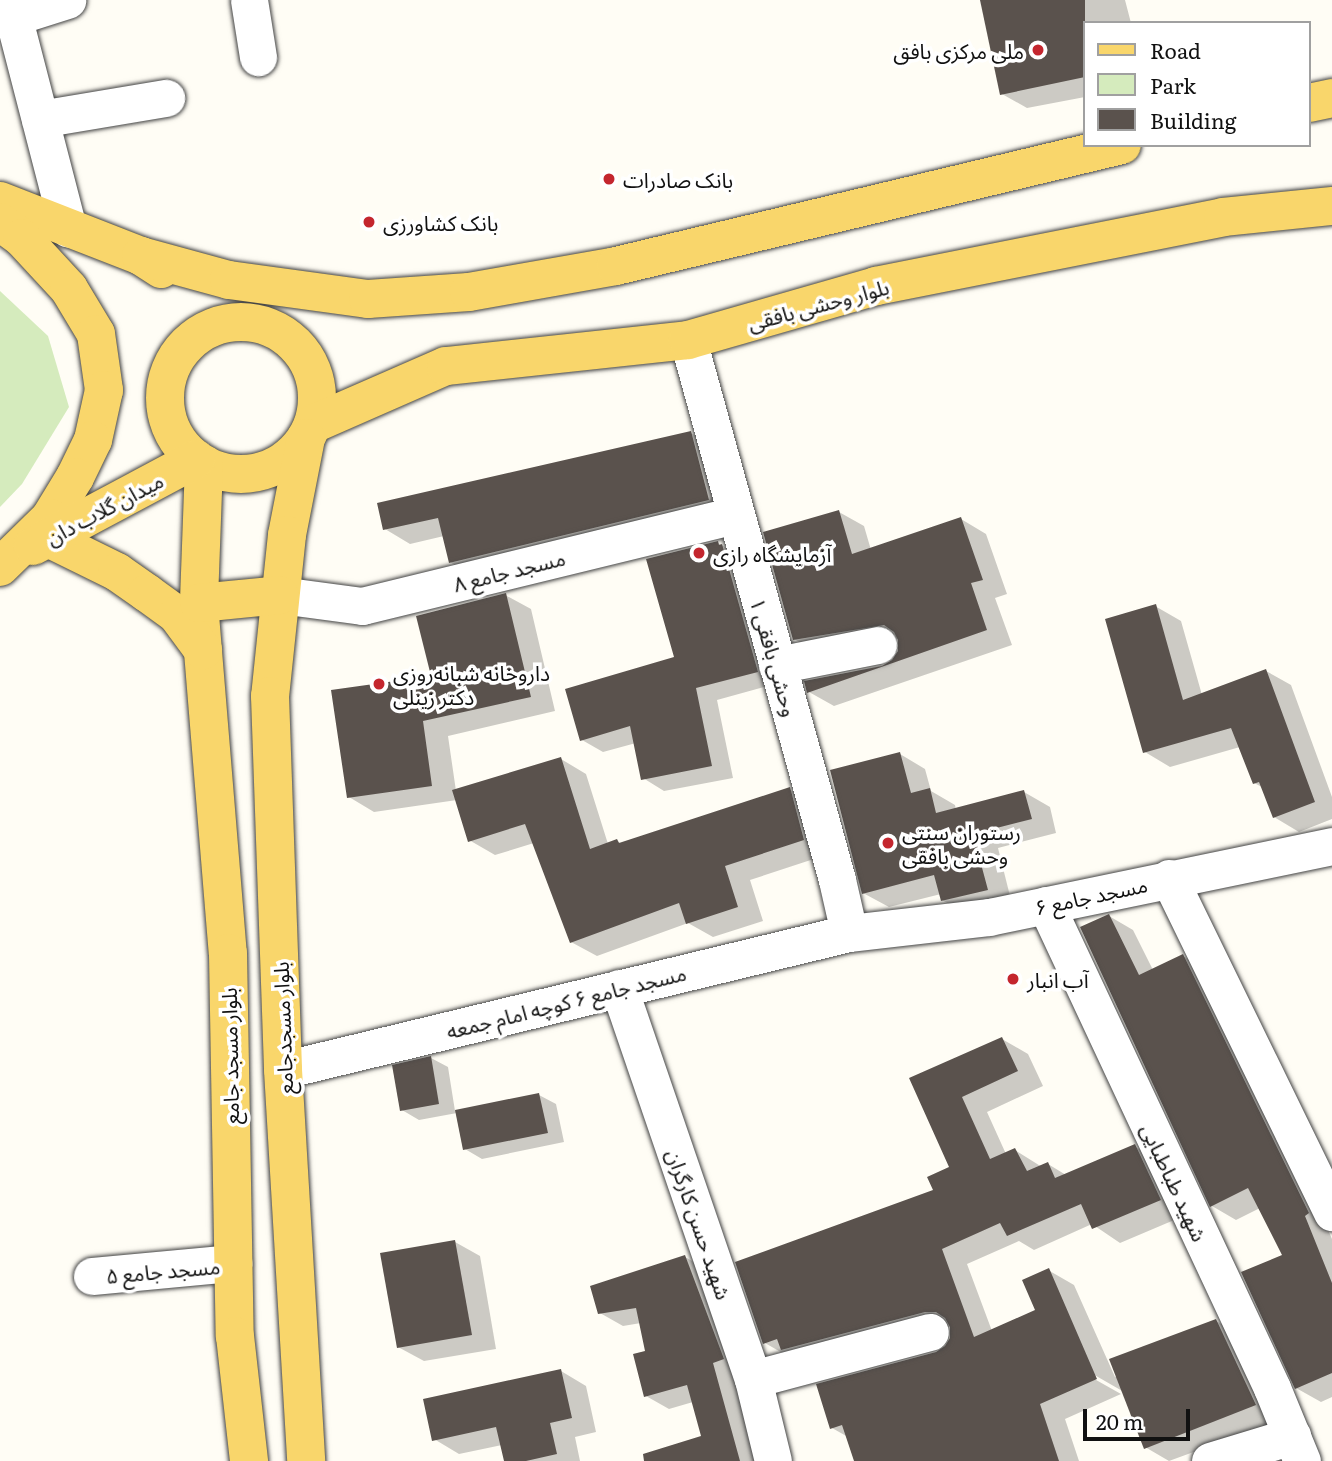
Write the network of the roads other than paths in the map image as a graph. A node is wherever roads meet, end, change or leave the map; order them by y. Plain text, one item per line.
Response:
1 (67, 0) edge
2 (249, 0) edge
3 (11, 9) edge
4 (258, 57) dead end
5 (166, 97) dead end
6 (1332, 98) edge
7 (1311, 103) edge
8 (40, 119) junction
9 (1114, 147) edge
10 (0, 201) edge
11 (1332, 206) edge
12 (0, 222) edge
13 (68, 228) junction
14 (141, 256) junction
15 (368, 299) junction
16 (251, 322) junction
17 (688, 340) junction
18 (309, 431) junction
19 (200, 462) junction
20 (736, 515) junction
21 (48, 538) junction
22 (6, 562) edge
23 (280, 596) junction
24 (199, 603) junction
25 (878, 645) dead end
26 (203, 650) junction
27 (777, 665) junction
28 (1332, 846) edge
29 (1168, 878) junction
30 (1046, 905) junction
31 (849, 933) junction
32 (619, 988) junction
33 (283, 1070) junction
34 (1332, 1212) edge
35 (233, 1263) junction
36 (92, 1276) dead end
37 (930, 1332) dead end
38 (753, 1379) junction
39 (1297, 1449) edge
40 (249, 1461) edge
41 (306, 1461) edge
42 (774, 1461) edge
43 (1210, 1461) edge

1 - 3 street
2 - 4 street
3 - 8 street
5 - 8 street
6 - 7 main road
8 - 13 street
9 - 15 main road
10 - 13 main road
11 - 17 main road, بلوار وحشی بافقی
12 - 22 main road
13 - 14 main road
14 - 15 main road
14 - 16 main road
15 - 16 main road
16 - 18 main road
16 - 19 main road
17 - 18 main road, بلوار وحشی بافقی
17 - 20 street, وحشی بافقی ۱
18 - 19 main road
18 - 23 main road, بلوار مسجدجامع
19 - 21 main road, میدان گلاب دان
19 - 24 main road, بلوار مسجد جامع
20 - 23 street, مسجد جامع ۸
20 - 27 street, وحشی بافقی ۱
21 - 22 main road, میدان گلاب دان
21 - 26 main road
23 - 24 main road
23 - 33 main road, بلوار مسجدجامع
24 - 26 main road, بلوار مسجد جامع
25 - 27 street
26 - 35 main road, بلوار مسجد جامع
27 - 31 street, وحشی بافقی ۱
28 - 29 street, مسجد جامع ۶
29 - 30 street, مسجد جامع ۶
29 - 34 street
30 - 31 street, مسجد جامع ۶
30 - 39 street, شهید طباطبایی
31 - 32 street, مسجد جامع ۶ کوچه امام جمعه
32 - 33 street, مسجد جامع ۶ کوچه امام جمعه
32 - 38 street, شهید حسن کارگران
33 - 41 main road, بلوار مسجدجامع
35 - 36 street, مسجد جامع ۵
35 - 40 main road, بلوار مسجد جامع
37 - 38 street
38 - 42 street, شهید حسن کارگران
39 - 43 street

